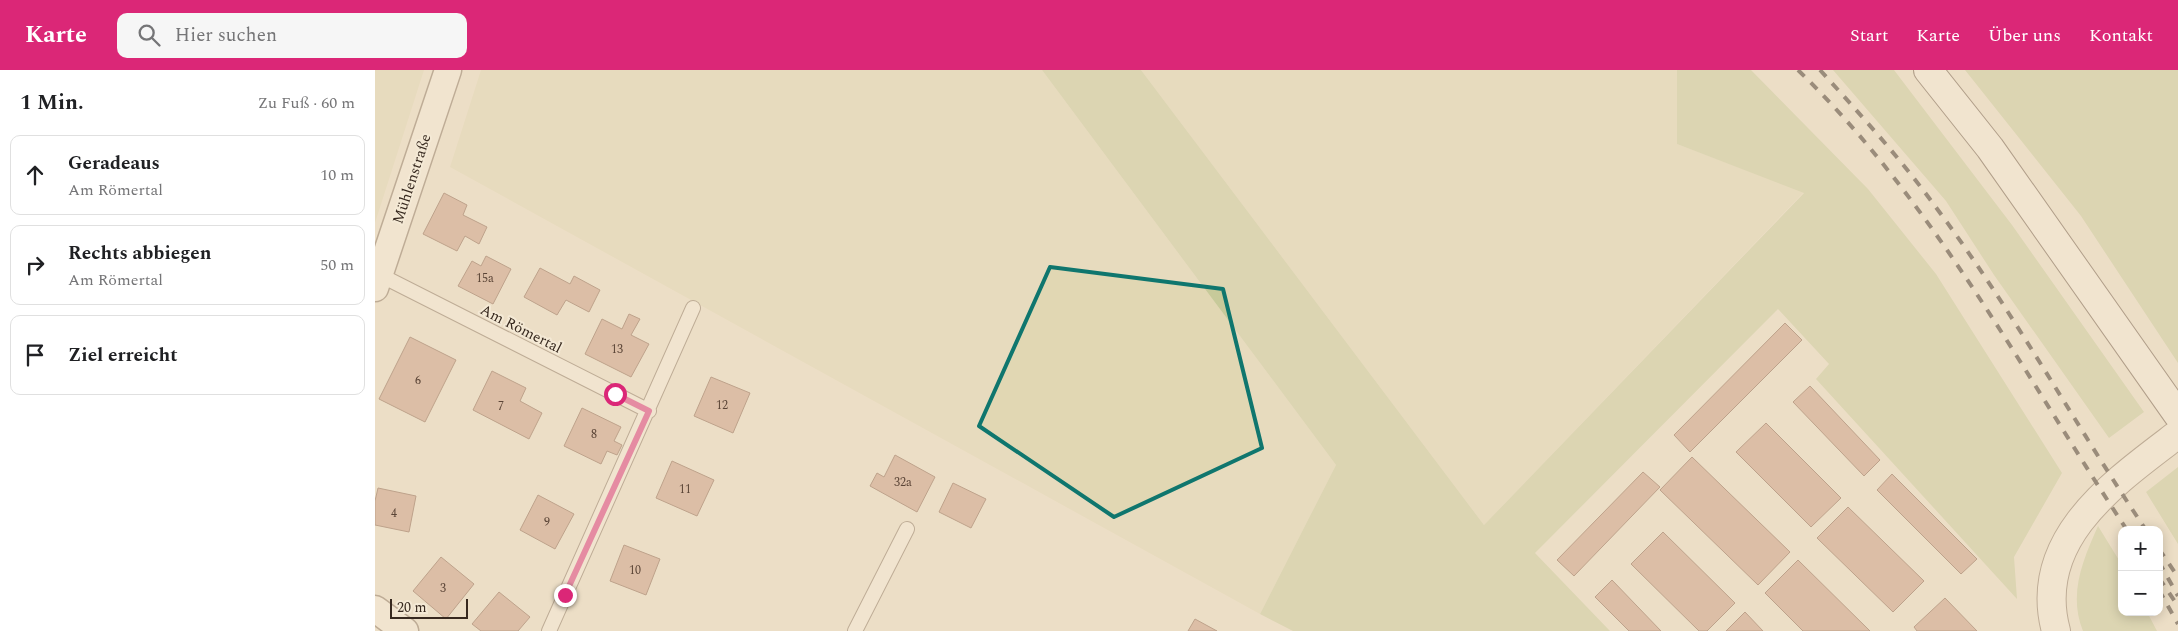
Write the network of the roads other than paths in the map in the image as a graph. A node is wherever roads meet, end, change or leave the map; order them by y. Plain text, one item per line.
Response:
1 (448, 70) edge
2 (1927, 70) edge
3 (377, 282) edge
4 (693, 308) dead end
5 (649, 411) junction
6 (2178, 415) edge
7 (2178, 434) edge
8 (907, 529) dead end
9 (375, 609) edge
10 (405, 631) edge
11 (549, 631) edge
12 (855, 631) edge
13 (2056, 631) edge

1 - 3 street, Mühlenstraße
2 - 6 main road
3 - 5 lane, Am Römertal
4 - 5 lane
5 - 11 lane
7 - 13 main road
8 - 12 lane
9 - 10 street

